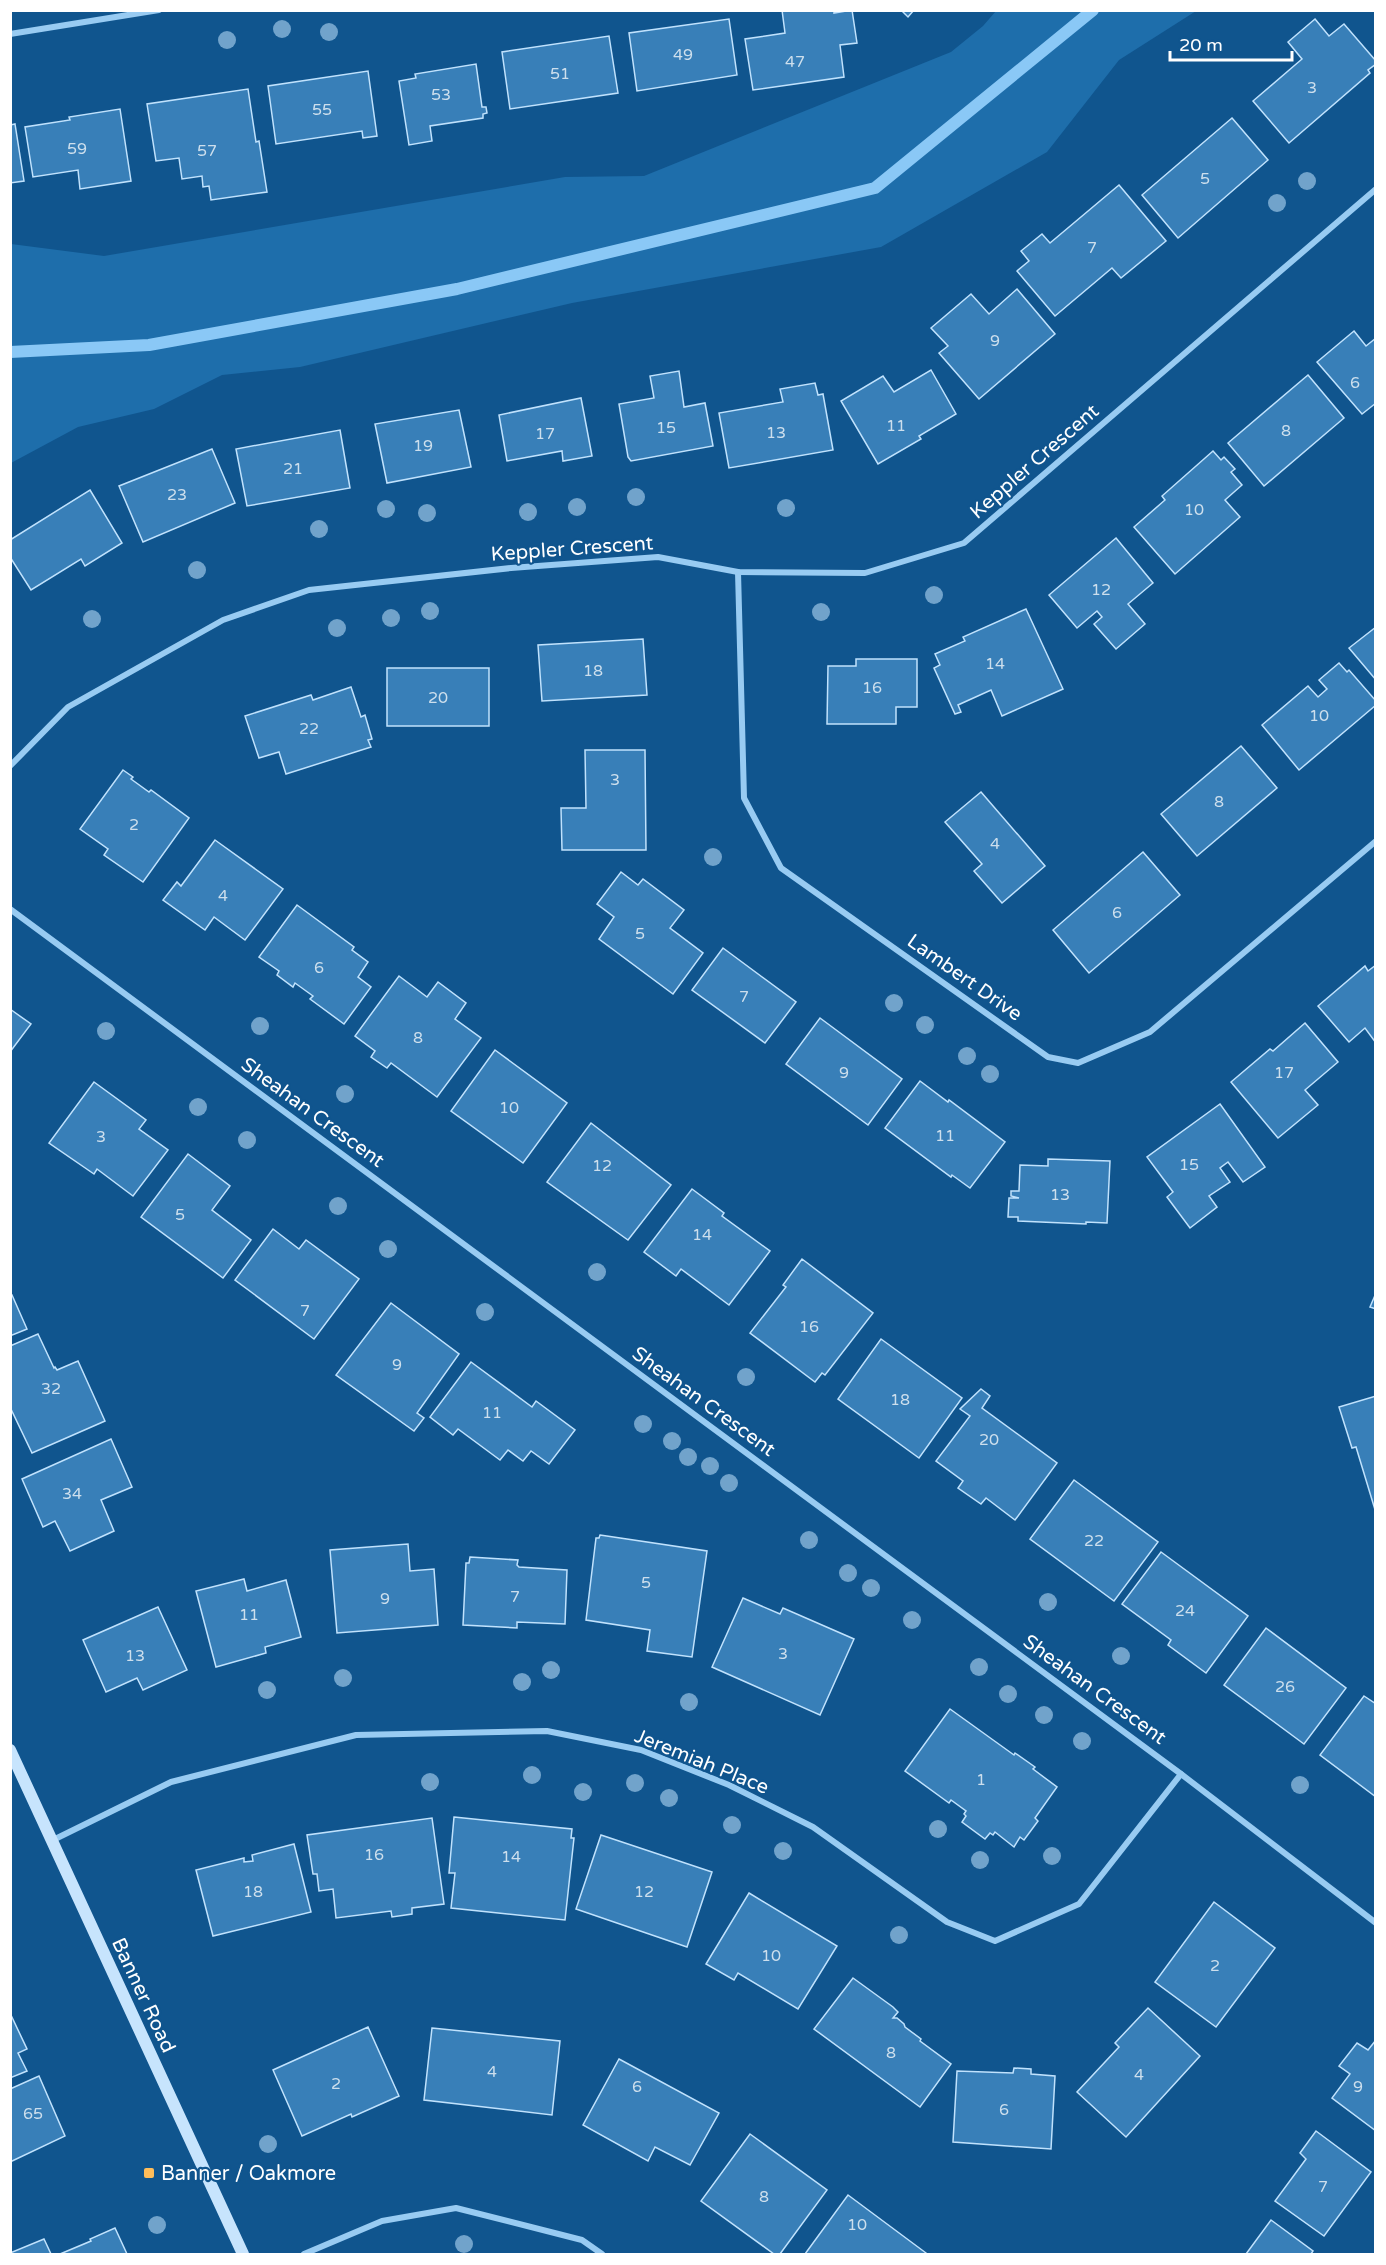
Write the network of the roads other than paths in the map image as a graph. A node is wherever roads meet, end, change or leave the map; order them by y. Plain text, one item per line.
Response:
1 (159, 10) edge
2 (10, 34) edge
3 (1376, 189) edge
4 (738, 572) junction
5 (10, 766) edge
6 (1376, 841) edge
7 (10, 909) edge
8 (10, 1750) edge
9 (1181, 1774) junction
10 (51, 1841) junction
11 (1376, 1923) edge
12 (243, 2254) edge
13 (304, 2254) edge
14 (602, 2254) edge

1 - 2 street
3 - 4 street, Keppler Crescent
4 - 5 street, Keppler Crescent
4 - 6 street, Lambert Drive
7 - 9 street, Sheahan Crescent
8 - 10 street, Banner Road
9 - 10 street, Jeremiah Place
9 - 11 street, Sheahan Crescent
10 - 12 street, Banner Road
13 - 14 street

